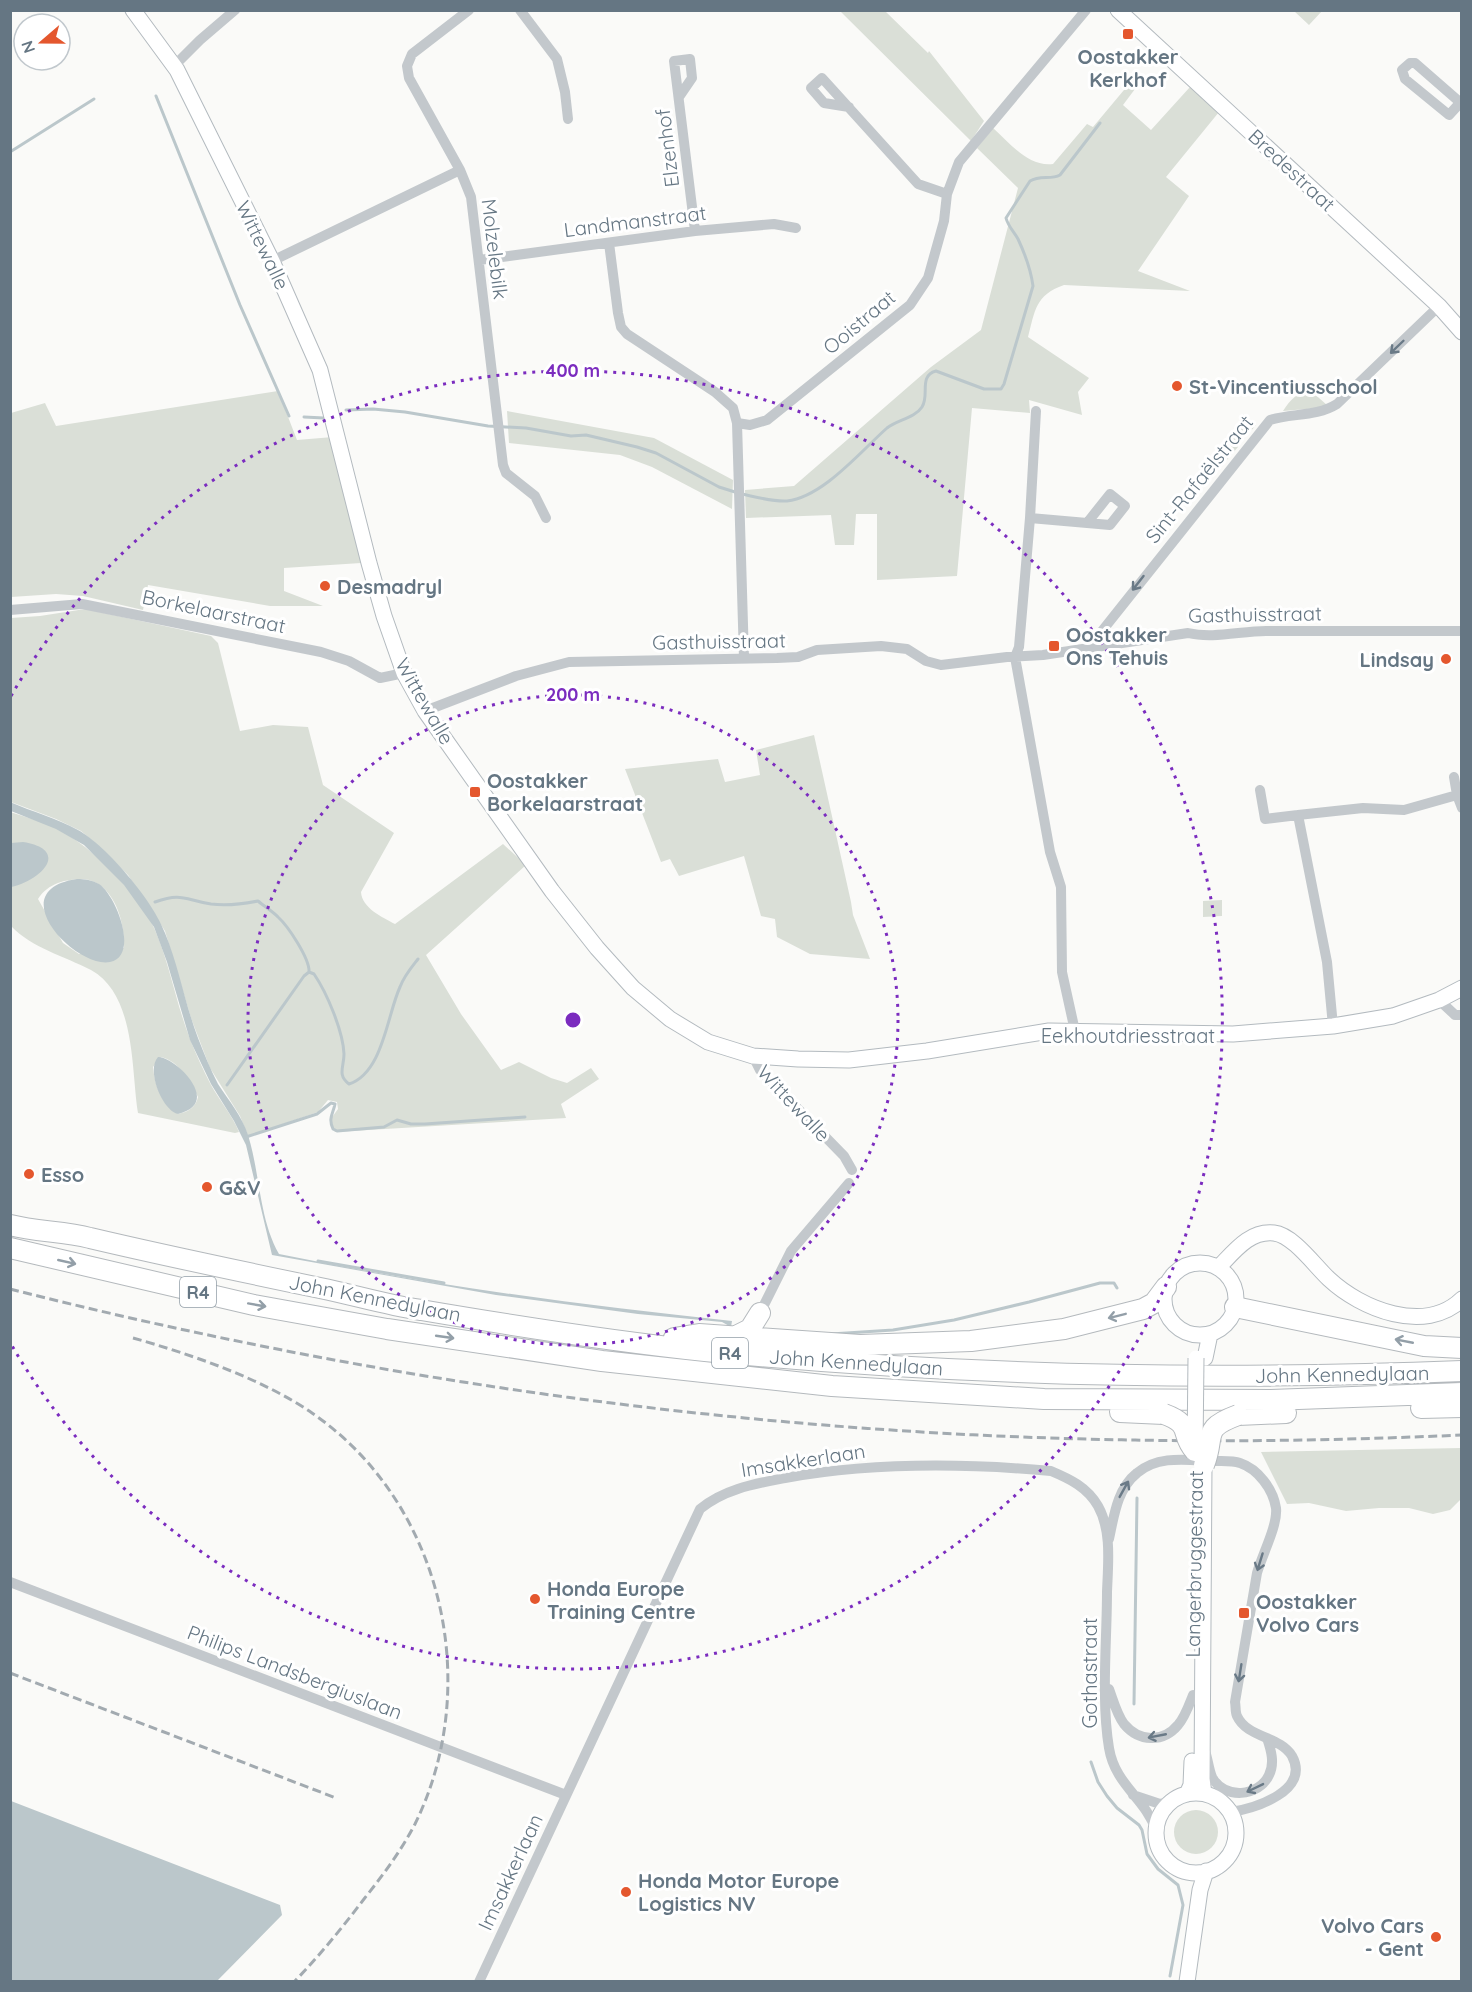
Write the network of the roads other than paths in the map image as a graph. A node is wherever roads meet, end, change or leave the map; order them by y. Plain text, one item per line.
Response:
1 (133, 10) edge
2 (235, 10) edge
3 (469, 10) edge
4 (520, 10) edge
5 (1086, 10) edge
6 (1118, 10) edge
7 (174, 66) junction
8 (679, 97) dead end
9 (1461, 103) edge
10 (849, 107) dead end
11 (568, 119) dead end
12 (460, 170) junction
13 (947, 194) junction
14 (796, 228) dead end
15 (695, 231) junction
16 (609, 243) junction
17 (479, 260) junction
18 (272, 261) junction
19 (1439, 306) junction
20 (1461, 332) edge
21 (1036, 411) dead end
22 (737, 423) junction
23 (546, 518) dead end
24 (1030, 518) junction
25 (1087, 523) dead end
26 (10, 610) edge
27 (1461, 631) edge
28 (1099, 645) junction
29 (1015, 657) junction
30 (744, 658) junction
31 (404, 673) junction
32 (425, 711) junction
33 (1454, 777) dead end
34 (1260, 790) dead end
35 (1457, 795) junction
36 (1461, 808) edge
37 (1298, 815) junction
38 (1461, 988) edge
39 (1439, 1000) junction
40 (1461, 1015) edge
41 (1333, 1026) junction
42 (1075, 1031) junction
43 (753, 1056) junction
44 (852, 1170) dead end
45 (849, 1184) dead end
46 (10, 1215) edge
47 (10, 1225) edge
48 (10, 1248) edge
49 (1218, 1268) junction
50 (1166, 1287) junction
51 (1461, 1299) edge
52 (1235, 1307) junction
53 (760, 1313) junction
54 (1191, 1334) junction
55 (1210, 1334) junction
56 (736, 1336) junction
57 (674, 1338) junction
58 (776, 1339) junction
59 (1461, 1348) edge
60 (1201, 1358) junction
61 (602, 1361) junction
62 (1461, 1362) edge
63 (1461, 1371) edge
64 (1461, 1393) edge
65 (1461, 1407) edge
66 (1200, 1463) junction
67 (1108, 1545) junction
68 (10, 1582) edge
69 (1106, 1684) junction
70 (1193, 1695) junction
71 (1202, 1737) junction
72 (1267, 1738) junction
73 (1204, 1793) junction
74 (1187, 1794) junction
75 (566, 1795) junction
76 (1133, 1795) junction
77 (1172, 1801) junction
78 (1231, 1812) junction
79 (1156, 1830) junction
80 (1182, 1870) junction
81 (1206, 1872) junction
82 (1195, 1926) junction
83 (479, 1982) edge
84 (1187, 1982) edge

1 - 7 street, Wittewalle
2 - 7 street
3 - 12 street, Molzelebilk
4 - 11 street
5 - 13 street, Ooistraat
6 - 19 street, Bredestraat
7 - 18 street, Wittewalle
8 - 15 street, Elzenhof
9 - 9 street
10 - 13 street
12 - 17 street, Molzelebilk
12 - 18 street
13 - 22 street, Ooistraat
14 - 15 street, Landmanstraat
15 - 16 street, Landmanstraat
16 - 17 street, Landmanstraat
16 - 22 street
17 - 23 street, Molzelebilk
18 - 31 street, Wittewalle
19 - 20 street, Bredestraat
19 -> 28 street, Sint-Rafaëlstraat
21 - 24 street
22 - 30 street
24 - 25 street
24 - 29 street
26 - 31 street, Borkelaarstraat
27 - 28 street, Gasthuisstraat
28 - 29 street, Gasthuisstraat
29 - 30 street, Gasthuisstraat
29 - 42 street
30 - 32 street, Gasthuisstraat
31 - 32 street, Wittewalle
32 - 43 street, Wittewalle
33 - 35 street
34 - 37 street
35 - 36 street
35 - 37 street
37 - 41 street
38 - 39 street, Eekhoutdriesstraat
39 - 40 street
39 - 41 street, Eekhoutdriesstraat
41 - 42 street, Eekhoutdriesstraat
42 - 43 street, Eekhoutdriesstraat
43 - 44 street, Wittewalle
45 - 53 street
46 - 57 highway, John Kennedylaan / R4
47 - 63 highway, John Kennedylaan / R4
48 -> 61 highway, John Kennedylaan / R4
49 - 50 street
49 - 51 street
49 - 52 street
50 - 54 street
50 -> 58 highway
52 - 55 street
59 -> 52 highway
53 - 56 highway
53 - 58 highway
54 - 55 street
54 - 60 street, Langerbruggestraat
55 - 60 street, Langerbruggestraat
56 - 57 highway
56 - 58 highway
57 - 62 highway, John Kennedylaan / R4
60 - 66 street, Langerbruggestraat, bridge
61 - 64 highway, John Kennedylaan / R4
61 - 66 highway, bridge
65 - 66 highway, bridge
66 - 70 street, Langerbruggestraat
66 - 71 street, Langerbruggestraat
67 - 69 street, Gothastraat
67 -> 72 street
67 - 75 street, Imsakkerlaan
68 - 75 street, Philips Landsbergiuslaan
70 -> 69 street
69 - 76 street, Gothastraat
70 - 74 street, Langerbruggestraat
72 -> 71 street
71 - 73 street, Langerbruggestraat
72 - 78 street
73 - 74 street
73 - 78 street
74 - 77 street
75 - 83 street, Imsakkerlaan
76 - 77 street
76 - 79 street, Gothastraat
77 - 79 street
78 - 81 street
79 - 80 street
80 - 81 street
80 - 82 street
81 - 82 street
82 - 84 street

